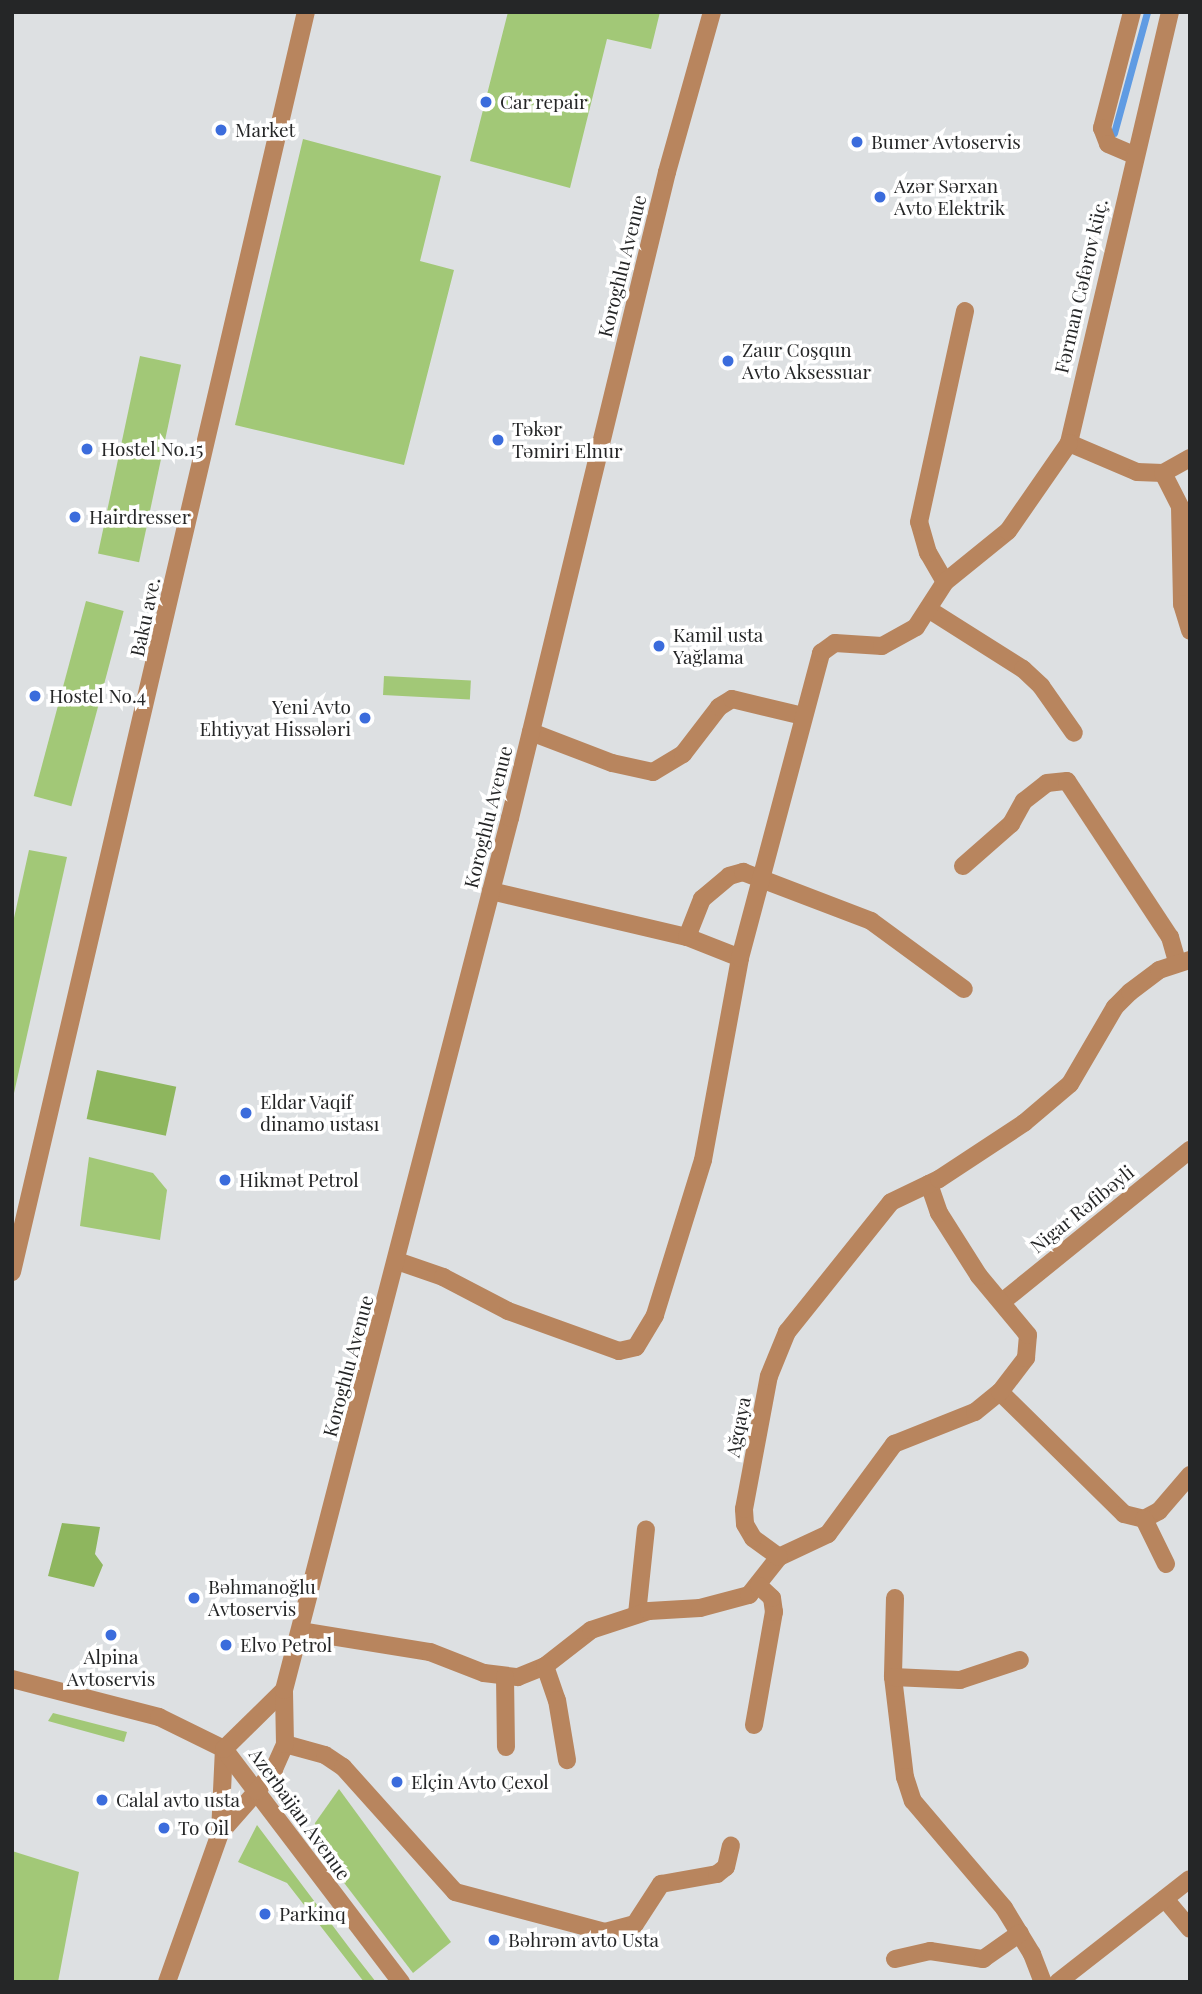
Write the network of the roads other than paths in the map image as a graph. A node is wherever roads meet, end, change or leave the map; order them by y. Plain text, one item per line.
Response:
1 (306, 12) edge
2 (712, 12) edge
3 (1132, 12) edge
4 (1170, 12) edge
5 (1134, 155) junction
6 (965, 311) dead end
7 (1069, 443) junction
8 (1190, 458) edge
9 (1163, 473) junction
10 (945, 582) junction
11 (928, 609) junction
12 (1190, 631) edge
13 (803, 716) junction
14 (531, 732) junction
15 (1074, 733) dead end
16 (963, 866) dead end
17 (764, 877) junction
18 (491, 891) junction
19 (687, 937) junction
20 (740, 958) junction
21 (1184, 961) edge
22 (964, 989) dead end
23 (1190, 1150) edge
24 (929, 1184) junction
25 (397, 1262) junction
26 (12, 1272) edge
27 (1002, 1302) junction
28 (1000, 1392) junction
29 (1190, 1475) edge
30 (1144, 1519) junction
31 (646, 1530) dead end
32 (779, 1557) junction
33 (1166, 1564) dead end
34 (759, 1586) junction
35 (895, 1598) dead end
36 (637, 1614) junction
37 (300, 1631) junction
38 (1020, 1660) dead end
39 (545, 1666) junction
40 (505, 1676) junction
41 (893, 1677) junction
42 (12, 1679) edge
43 (284, 1689) junction
44 (754, 1725) dead end
45 (285, 1744) junction
46 (506, 1747) dead end
47 (224, 1749) junction
48 (567, 1760) dead end
49 (257, 1791) junction
50 (220, 1833) junction
51 (731, 1846) dead end
52 (1190, 1879) edge
53 (1165, 1899) junction
54 (1190, 1929) edge
55 (1020, 1933) junction
56 (895, 1959) dead end
57 (167, 1982) edge
58 (401, 1982) edge
59 (1043, 1982) edge
60 (1058, 1982) edge

1 - 26 street, Baku ave.
2 - 14 street, Koroghlu Avenue
3 - 5 street
4 - 5 street, Fərman Cəfərov küç.
5 - 7 street, Fərman Cəfərov küç.
6 - 10 street
7 - 9 street
7 - 10 street
8 - 9 street
9 - 12 street
10 - 11 street
11 - 13 street
11 - 15 street
13 - 14 street
13 - 17 street
14 - 18 street, Koroghlu Avenue
16 - 21 street
17 - 19 street
17 - 20 street
17 - 22 street
18 - 19 street
18 - 25 street, Koroghlu Avenue
19 - 20 street
20 - 25 street
21 - 24 street, Ağqaya
23 - 27 street, Nigar Rəfibəyli
24 - 27 street
24 - 32 street, Ağqaya
25 - 37 street, Koroghlu Avenue
27 - 28 street
28 - 30 street
28 - 32 street
29 - 30 street
30 - 33 street
31 - 36 street
32 - 34 street
34 - 36 street
34 - 44 street
35 - 41 street
36 - 39 street
37 - 40 street
37 - 43 street, Koroghlu Avenue
38 - 41 street
39 - 40 street
39 - 48 street
40 - 46 street
41 - 55 street
42 - 47 street, Azerbaijan Avenue
43 - 45 street
43 - 47 street
45 - 49 street
45 - 51 street
47 - 49 street, Azerbaijan Avenue
47 - 50 street
49 - 50 street
49 - 58 street, Azerbaijan Avenue
50 - 57 street
52 - 53 street
53 - 54 street
53 - 60 street
55 - 56 street
55 - 59 street

